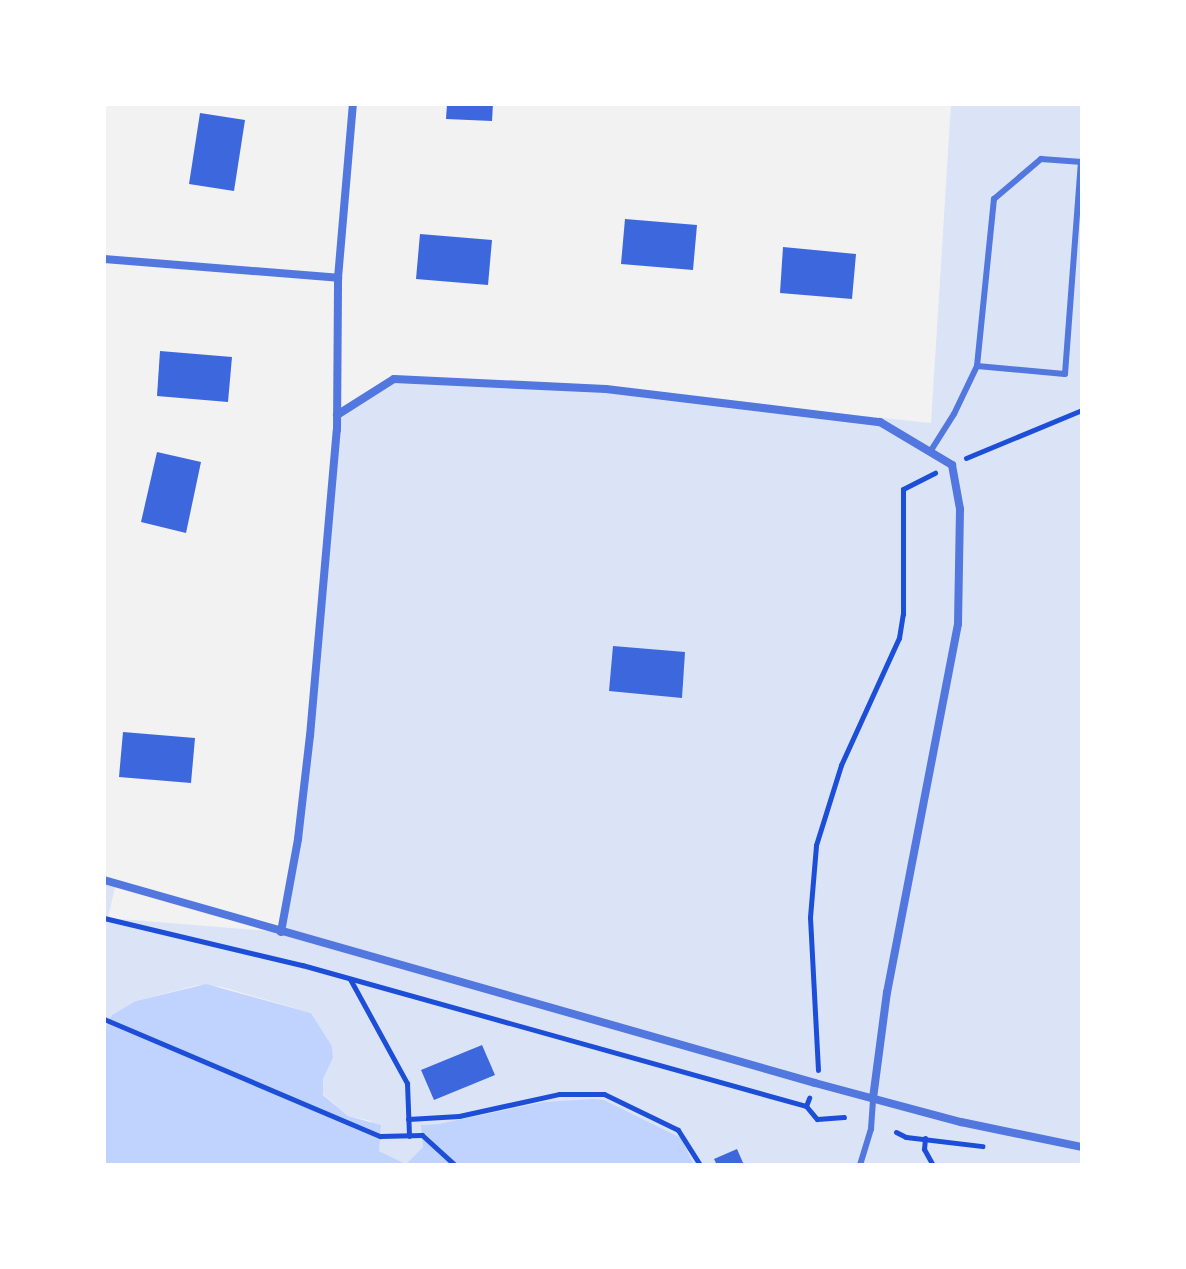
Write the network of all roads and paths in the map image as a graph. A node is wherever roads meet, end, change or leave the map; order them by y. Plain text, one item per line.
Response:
1 (353, 104) edge
2 (1082, 162) edge
3 (104, 259) edge
4 (338, 278) junction
5 (977, 366) junction
6 (1082, 410) edge
7 (337, 415) junction
8 (930, 452) junction
9 (952, 465) junction
10 (104, 880) edge
11 (105, 918) edge
12 (281, 932) junction
13 (349, 978) junction
14 (107, 1020) edge
15 (815, 1083) junction
16 (873, 1098) junction
17 (806, 1106) junction
18 (844, 1117) dead end
19 (408, 1119) junction
20 (409, 1136) junction
21 (925, 1138) dead end
22 (1082, 1147) edge
23 (863, 1163) edge
24 (455, 1165) edge
25 (700, 1165) edge
26 (933, 1165) edge

1 - 4 street
2 - 5 lane
2 - 5 lane
3 - 4 street
4 - 7 street
5 - 8 lane
6 - 9 path
7 - 8 street
7 - 12 street
8 - 9 street
9 - 15 path
9 - 16 street
10 - 12 street
11 - 13 path
12 - 15 street
13 - 17 path
13 - 19 path
14 - 20 path
15 - 16 street
15 - 17 path
16 - 22 street
16 - 23 lane
17 - 18 path
19 - 20 path
19 - 25 path
20 - 24 path
21 - 26 path

